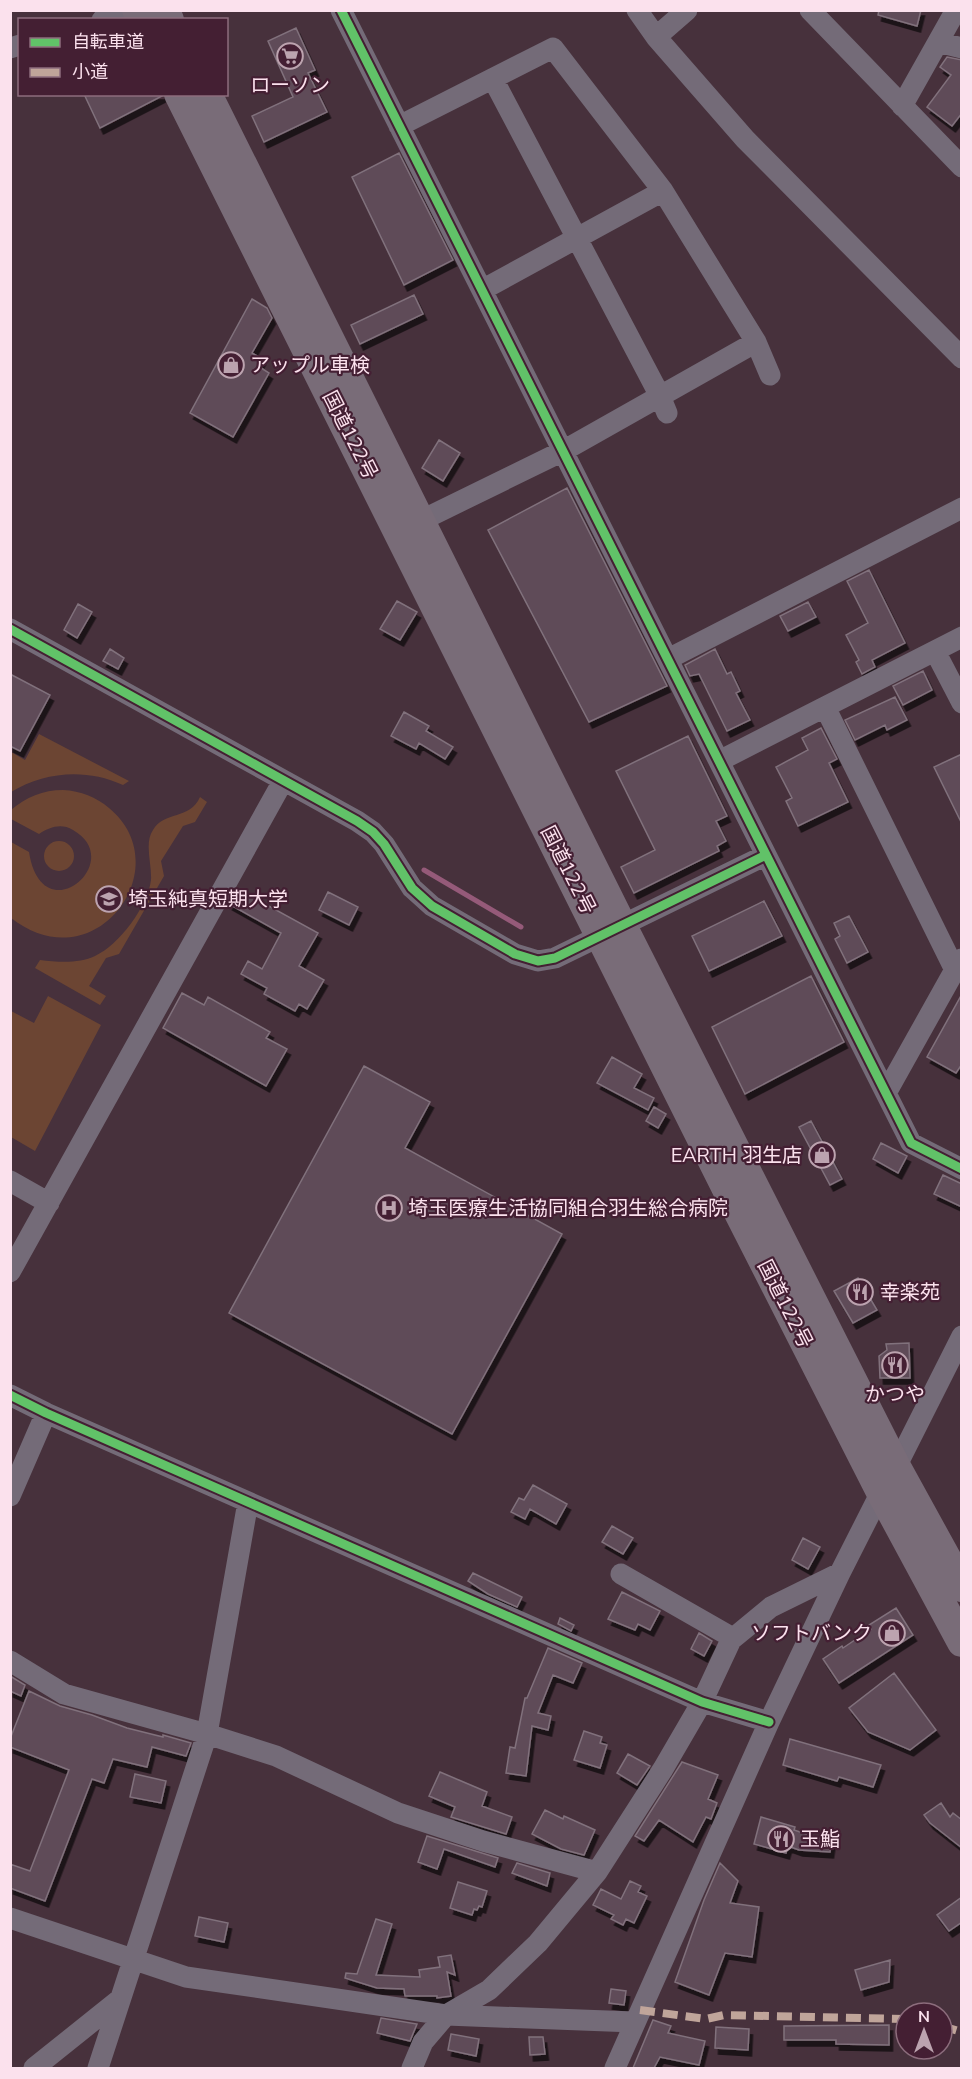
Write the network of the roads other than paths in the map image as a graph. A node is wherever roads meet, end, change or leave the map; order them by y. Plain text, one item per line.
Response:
1 (131, 10) edge
2 (341, 10) edge
3 (637, 10) edge
4 (687, 10) edge
5 (810, 10) edge
6 (956, 10) edge
7 (108, 18) edge
8 (656, 37) junction
9 (938, 42) junction
10 (962, 48) edge
11 (493, 79) junction
12 (180, 96) edge
13 (208, 96) edge
14 (902, 106) junction
15 (399, 126) junction
16 (962, 167) edge
17 (663, 191) junction
18 (578, 237) junction
19 (482, 290) junction
20 (756, 342) junction
21 (962, 358) edge
22 (771, 375) dead end
23 (664, 404) junction
24 (563, 451) junction
25 (958, 515) edge
26 (420, 521) junction
27 (10, 629) edge
28 (962, 637) edge
29 (935, 651) junction
30 (668, 659) junction
31 (962, 703) edge
32 (825, 707) junction
33 (719, 761) junction
34 (283, 781) junction
35 (766, 855) junction
36 (612, 931) junction
37 (958, 964) edge
38 (886, 1093) junction
39 (962, 1169) edge
40 (10, 1181) edge
41 (49, 1203) junction
42 (10, 1272) edge
43 (962, 1336) edge
44 (10, 1395) edge
45 (46, 1413) junction
46 (896, 1467) junction
47 (880, 1492) junction
48 (10, 1496) edge
49 (248, 1502) junction
50 (840, 1573) junction
51 (621, 1574) dead end
52 (962, 1587) edge
53 (733, 1638) junction
54 (962, 1642) edge
55 (10, 1661) edge
56 (702, 1702) junction
57 (769, 1722) junction
58 (207, 1734) junction
59 (597, 1872) junction
60 (10, 1918) edge
61 (133, 1959) junction
62 (119, 2000) junction
63 (446, 2014) junction
64 (634, 2022) junction
65 (34, 2068) edge
66 (98, 2068) edge
67 (412, 2068) edge
68 (615, 2068) edge

1 - 7 street
2 - 15 street
3 - 8 street
4 - 8 street
5 - 14 street
6 - 9 street
8 - 21 street
9 - 10 street
9 - 14 street
11 - 15 street
11 - 17 street
11 - 18 street
12 - 36 highway, 国道122号
13 - 26 highway, 国道122号
14 - 16 street
15 - 19 street
17 - 18 street
17 - 20 street
18 - 19 street
18 - 23 street
19 - 24 street
20 - 22 street
20 - 23 street
23 - 24 street
24 - 26 street
24 - 30 street
25 - 30 street
26 - 36 highway, 国道122号
27 - 34 street
28 - 29 street
29 - 31 street
29 - 32 street
30 - 33 street
32 - 33 street
32 - 37 street
33 - 35 street
34 - 36 street
34 - 41 street
35 - 36 street
35 - 38 street
36 - 46 highway, 国道122号
36 - 47 highway, 国道122号
37 - 38 street
38 - 39 street
40 - 41 street
41 - 42 street
43 - 46 street
44 - 45 street
45 - 48 street
45 - 49 street
46 - 47 street
46 - 52 highway, 国道122号
47 - 50 street
47 - 54 highway, 国道122号
49 - 56 street
49 - 58 street
50 - 53 street
50 - 57 street
51 - 53 street
53 - 56 street
55 - 58 street
56 - 57 street
56 - 59 street
57 - 64 street
58 - 59 street
58 - 61 street
59 - 63 street
60 - 61 street
61 - 62 street
61 - 63 street
62 - 65 street
62 - 66 street
63 - 64 street
63 - 67 street
64 - 68 street

